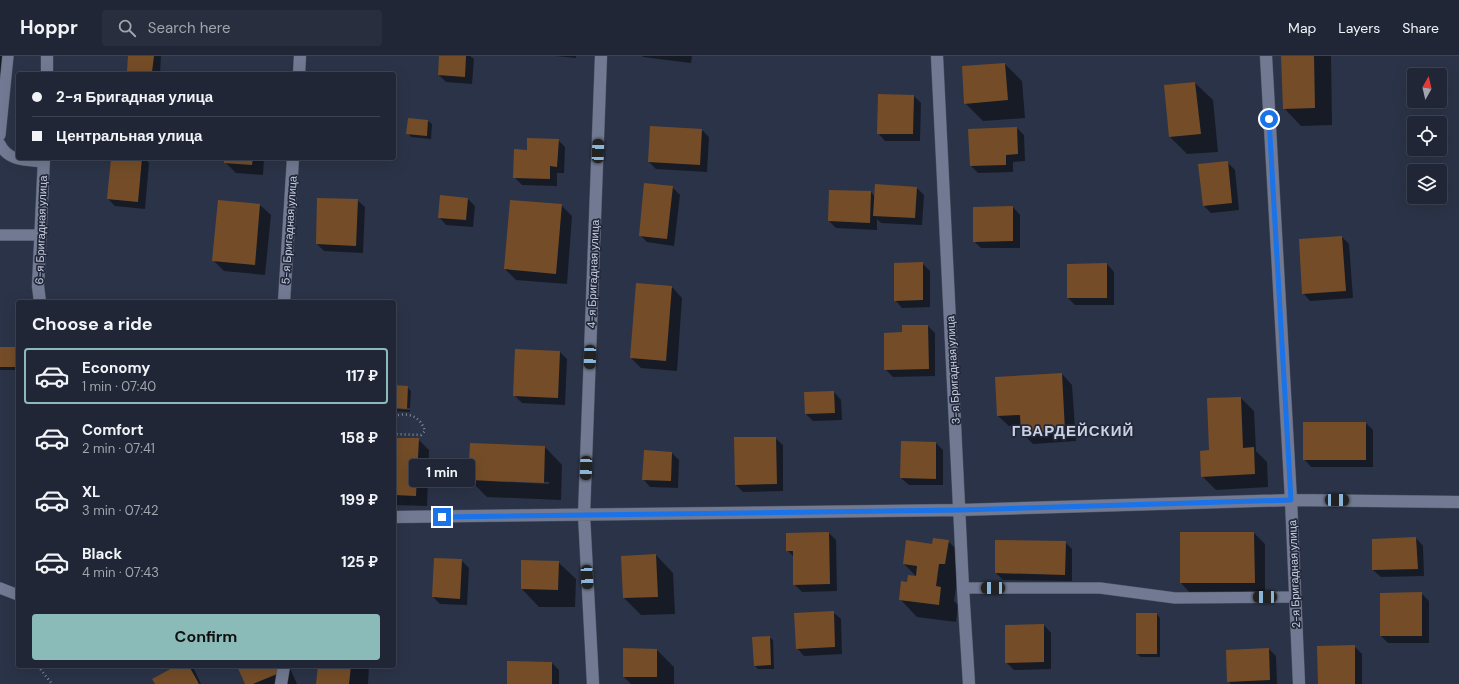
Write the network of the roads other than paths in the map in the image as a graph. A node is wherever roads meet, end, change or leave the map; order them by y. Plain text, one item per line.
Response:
1 (8, 56) edge
2 (47, 56) edge
3 (300, 56) edge
4 (601, 56) edge
5 (937, 56) edge
6 (1266, 56) edge
7 (47, 72) edge
8 (299, 72) edge
9 (0, 135) edge
10 (0, 144) edge
11 (16, 158) edge
12 (44, 160) edge
13 (294, 160) edge
14 (0, 235) edge
15 (40, 235) junction
16 (40, 300) edge
17 (284, 300) edge
18 (1291, 500) junction
19 (1459, 502) edge
20 (960, 510) junction
21 (584, 515) junction
22 (396, 517) edge
23 (0, 588) edge
24 (962, 588) junction
25 (16, 594) edge
26 (1295, 597) junction
27 (284, 668) edge
28 (281, 684) edge
29 (592, 684) edge
30 (969, 684) edge
31 (1299, 684) edge

1 - 9 lane
2 - 7 street
3 - 8 street
4 - 21 street, 4-я Бригадная улица
5 - 20 street, 3-я Бригадная улица
6 - 18 street, 2-я Бригадная улица
10 - 11 lane
12 - 15 street, 6-я Бригадная улица
13 - 17 street, 5-я Бригадная улица
14 - 15 lane
15 - 16 street, 6-я Бригадная улица
18 - 19 street
18 - 20 street
18 - 26 street, 2-я Бригадная улица
20 - 21 street
20 - 24 street, 3-я Бригадная улица
21 - 22 street
21 - 29 street, 4-я Бригадная улица
23 - 25 lane
24 - 26 lane
24 - 30 street, 3-я Бригадная улица
26 - 31 street, 2-я Бригадная улица
27 - 28 street

